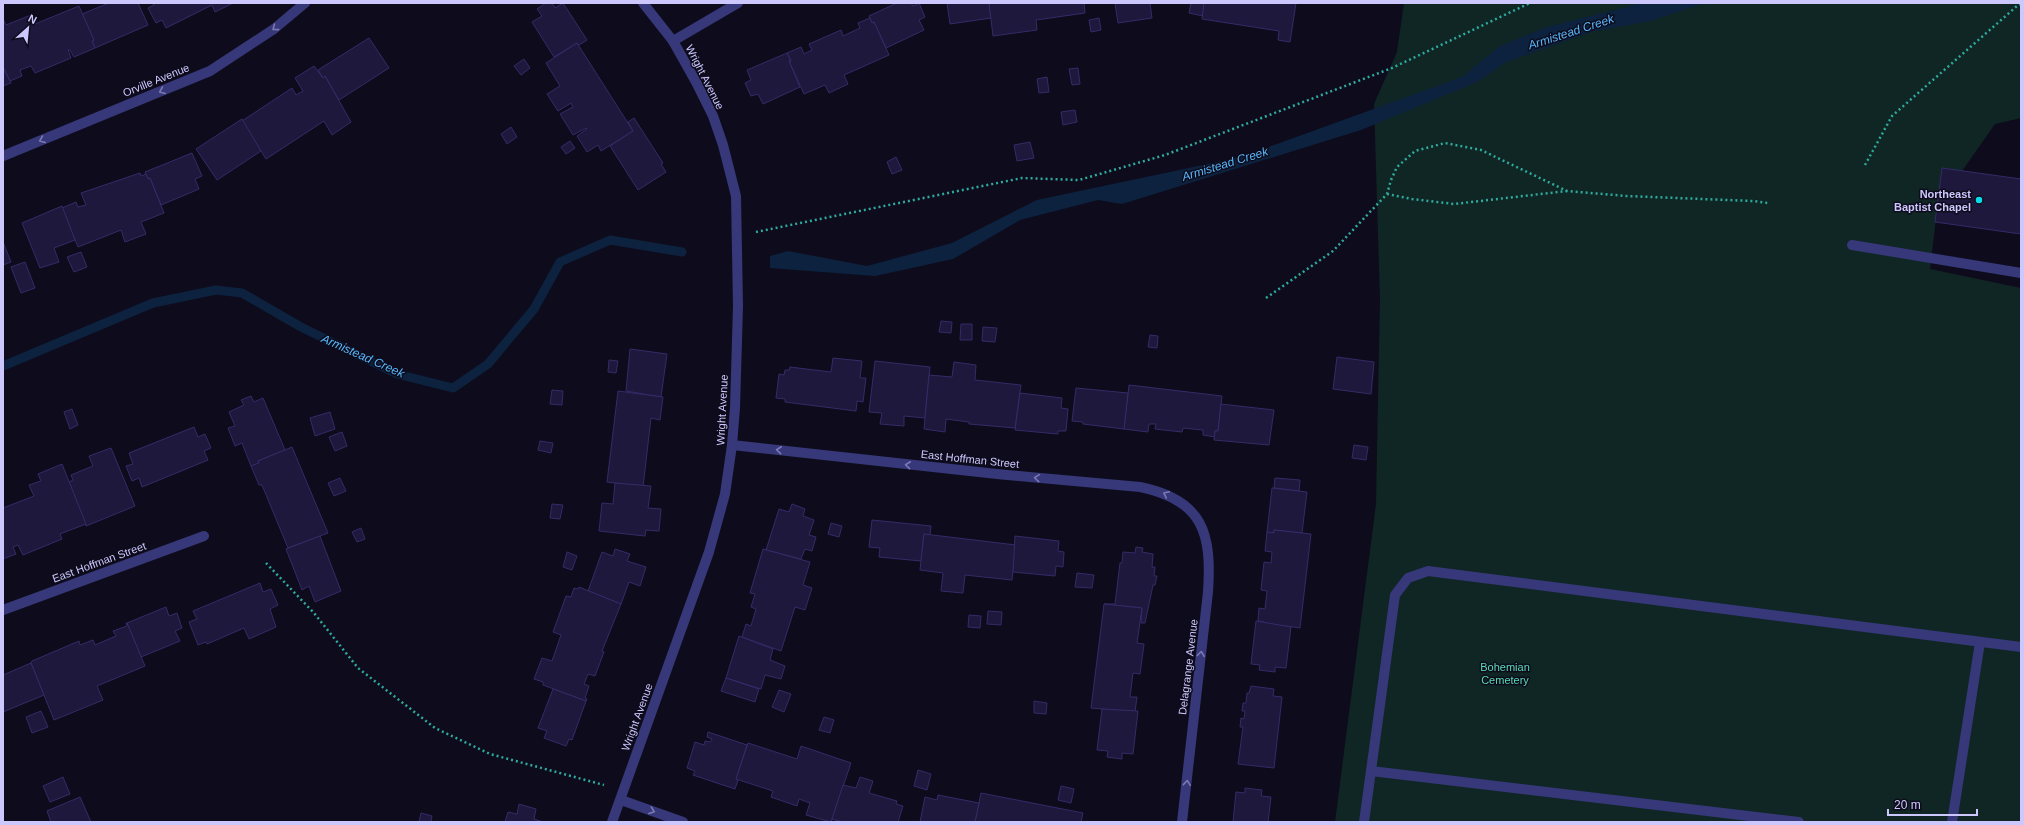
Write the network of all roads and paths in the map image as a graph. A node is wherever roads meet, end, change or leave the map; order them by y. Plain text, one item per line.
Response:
1 (305, 3) edge
2 (643, 3) edge
3 (738, 3) edge
4 (1530, 3) edge
5 (2021, 4) edge
6 (673, 41) junction
7 (3, 156) edge
8 (1865, 164) dead end
9 (1567, 191) junction
10 (1387, 194) junction
11 (1768, 203) dead end
12 (738, 236) junction
13 (1852, 245) dead end
14 (2021, 273) edge
15 (1266, 298) dead end
16 (732, 445) junction
17 (1197, 517) joint
18 (204, 536) dead end
19 (266, 563) dead end
20 (3, 610) edge
21 (1980, 642) junction
22 (2021, 647) edge
23 (1371, 771) junction
24 (622, 795) junction
25 (612, 822) edge
26 (682, 822) edge
27 (1182, 822) edge
28 (1364, 822) edge
29 (1799, 822) edge
30 (1952, 822) edge

1 -> 7 street, Orville Avenue
2 - 6 street, Wright Avenue
3 - 6 street
4 - 12 path
5 - 8 path
6 - 12 street, Wright Avenue
9 - 10 path
9 - 10 path
9 - 11 path
10 - 15 path
12 - 16 street, Wright Avenue
13 - 14 street
17 -> 16 street, East Hoffman Street
16 - 24 street, Wright Avenue
27 -> 17 street, Delagrange Avenue
18 - 20 street, East Hoffman Street
19 - 24 path
21 - 22 street
21 - 23 street
21 - 30 street
23 - 28 street
23 - 29 street
24 - 25 street, Wright Avenue
24 -> 26 street

